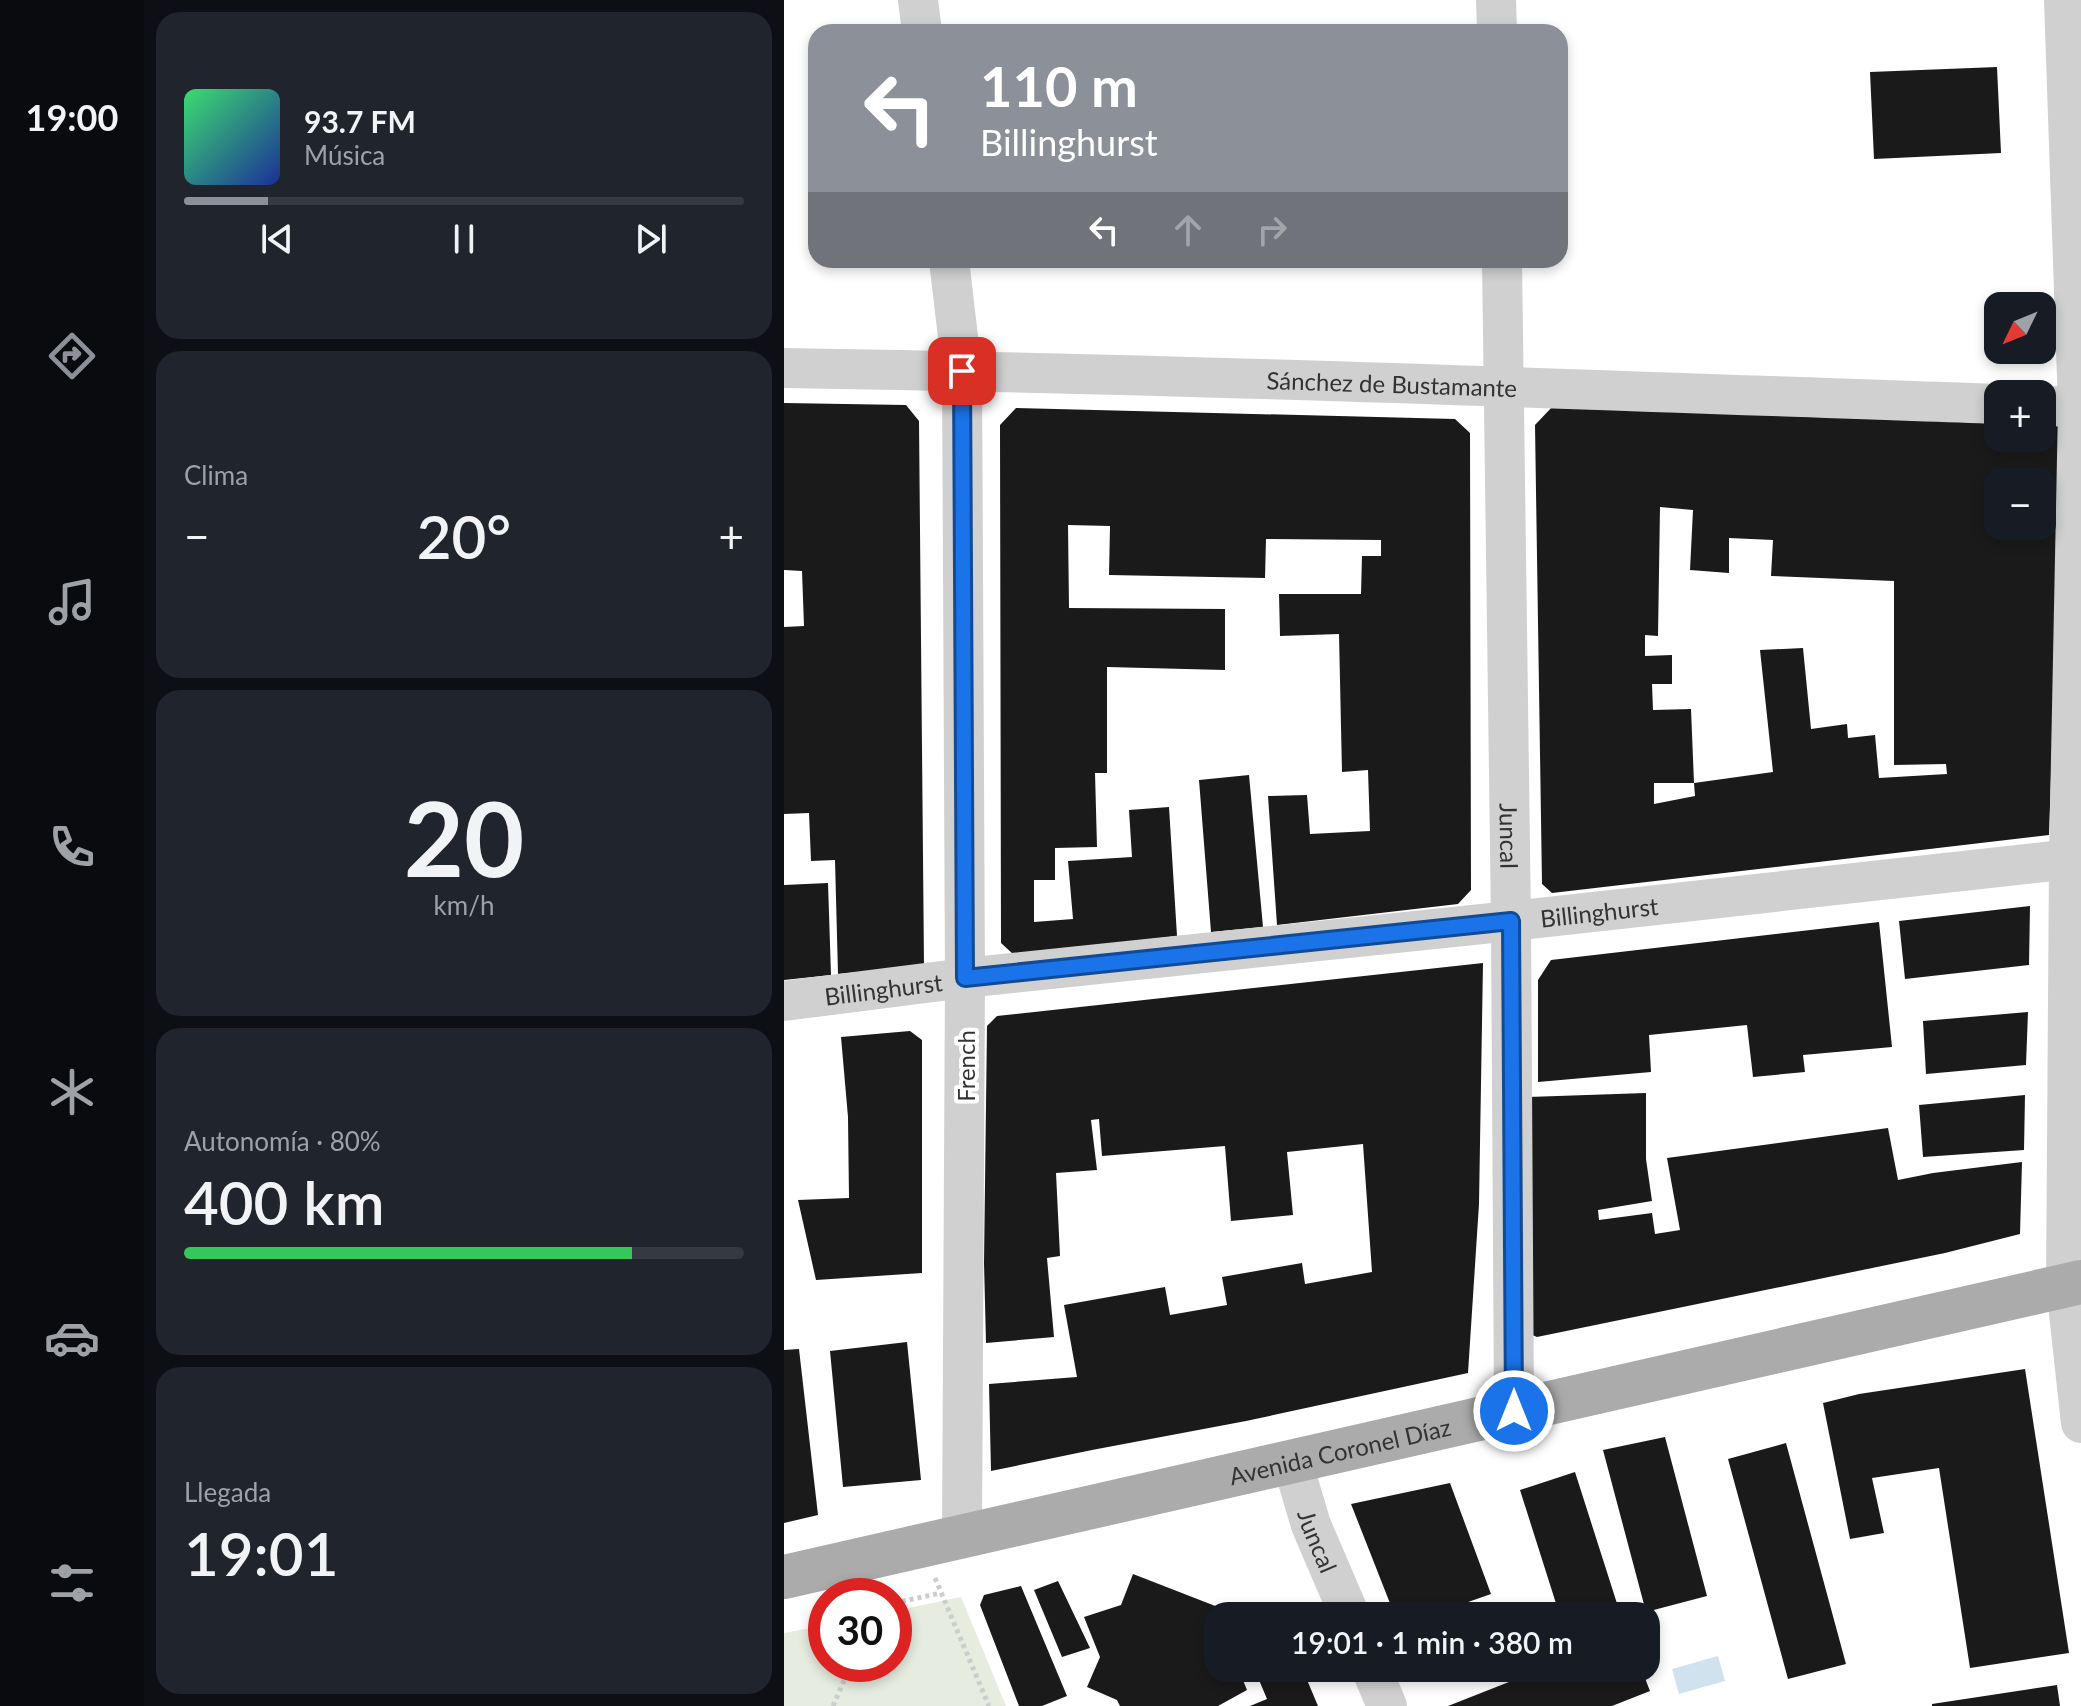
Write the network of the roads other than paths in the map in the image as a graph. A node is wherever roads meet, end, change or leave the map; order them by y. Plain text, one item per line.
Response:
1 (918, 0) edge
2 (1496, 0) edge
3 (2064, 0) edge
4 (921, 24) edge
5 (1497, 24) edge
6 (950, 268) edge
7 (1502, 268) edge
8 (784, 368) edge
9 (962, 371) junction
10 (1505, 387) junction
11 (1984, 404) edge
12 (2067, 407) edge
13 (2075, 858) edge
14 (1511, 921) junction
15 (965, 978) junction
16 (784, 1001) edge
17 (2074, 1284) edge
18 (1514, 1411) junction
19 (2081, 1423) edge
20 (1292, 1461) junction
21 (962, 1536) junction
22 (784, 1577) edge
23 (1344, 1602) edge
24 (1377, 1682) edge
25 (1387, 1706) edge

1 - 4 street
2 - 5 street
3 - 12 street
6 - 9 street, French
7 - 10 street, Juncal
8 - 9 street, Sánchez de Bustamante
9 - 10 street, Sánchez de Bustamante
9 - 15 street, French
10 - 11 street, Sánchez de Bustamante
10 - 14 street, Juncal
12 - 13 street
13 - 14 street, Billinghurst
13 - 17 street
14 - 15 street, Billinghurst
14 - 18 street, Juncal
15 - 16 street, Billinghurst
15 - 21 street, French
17 - 18 main road, Avenida Coronel Díaz
17 - 19 street
18 - 20 main road, Avenida Coronel Díaz
20 - 21 main road, Avenida Coronel Díaz
20 - 23 street, Juncal
21 - 22 main road, Avenida Coronel Díaz
24 - 25 street

